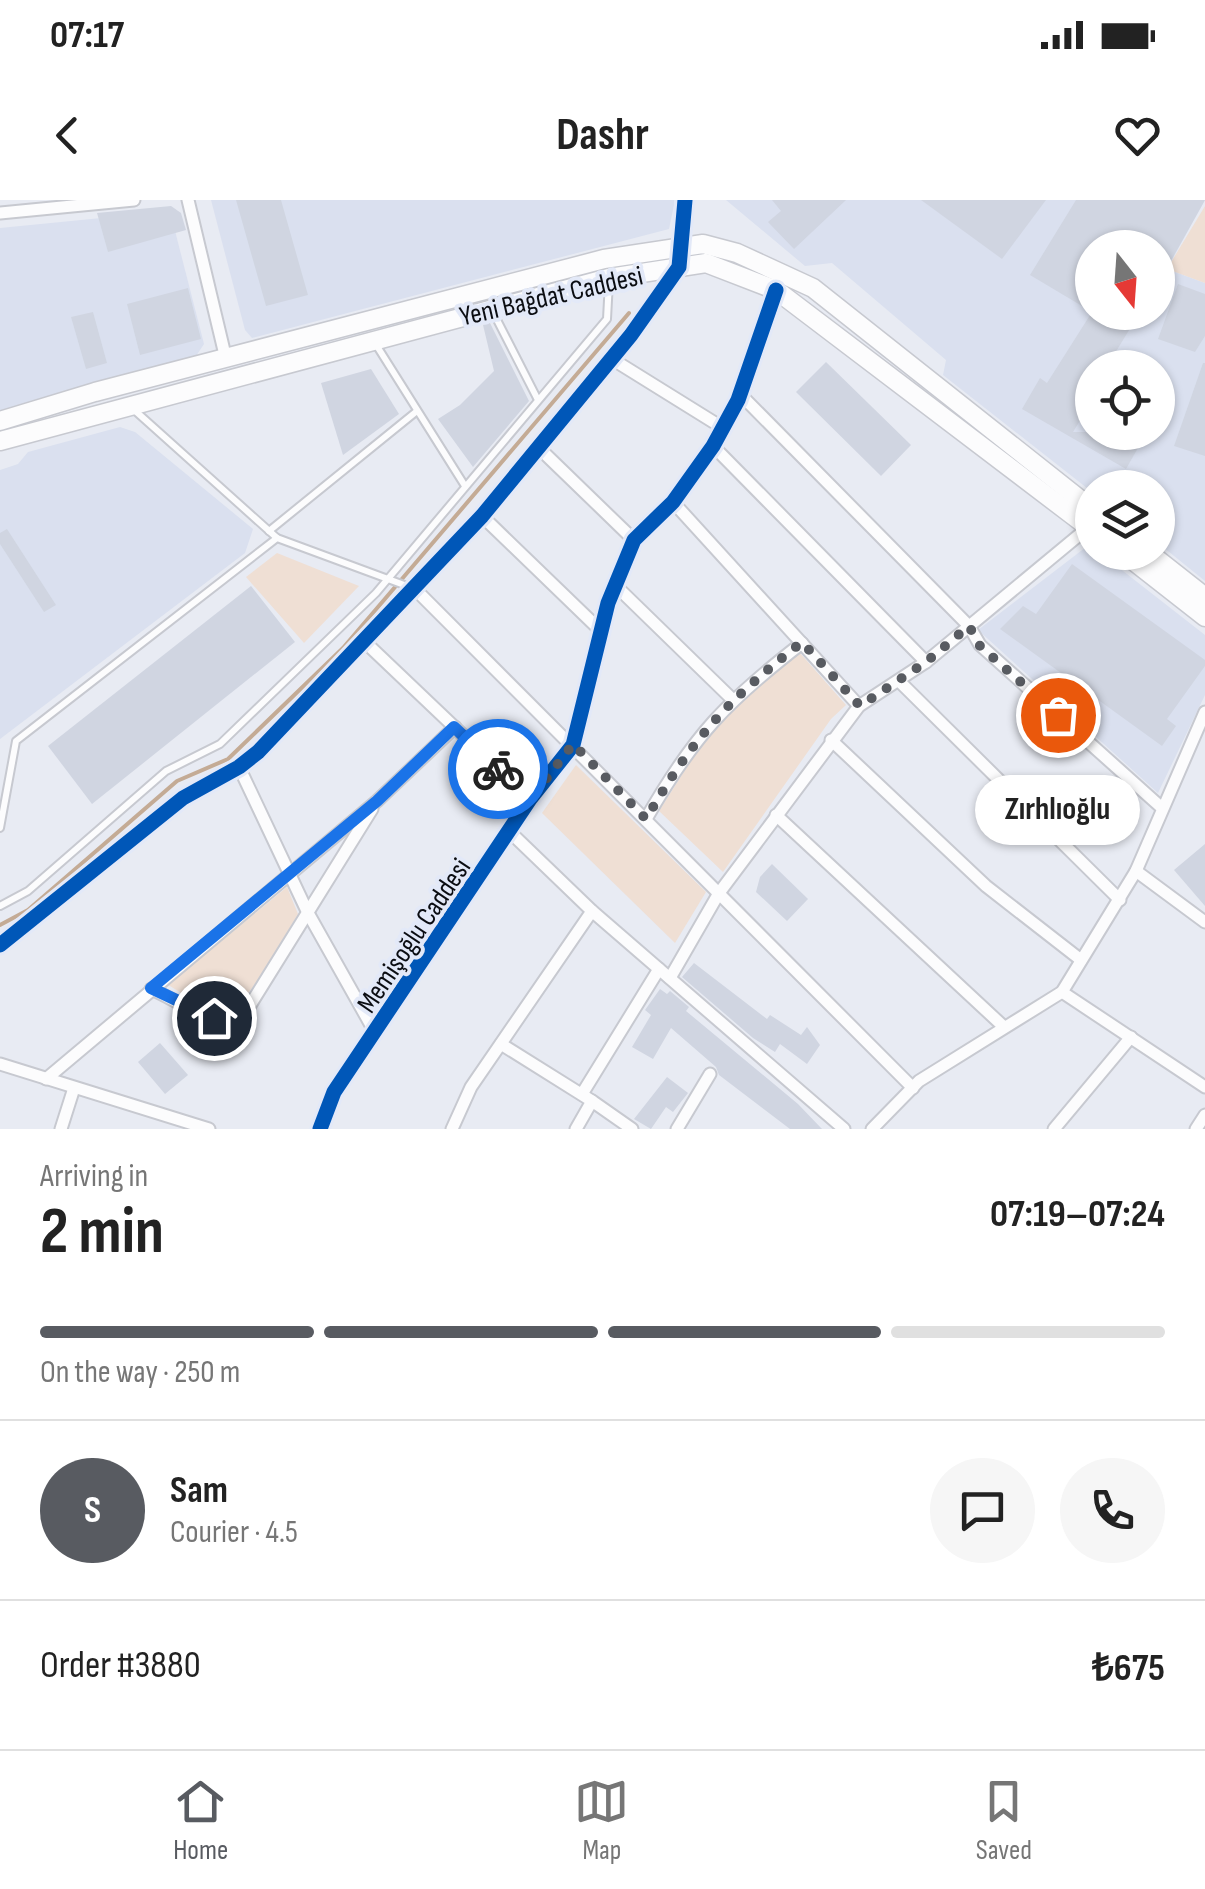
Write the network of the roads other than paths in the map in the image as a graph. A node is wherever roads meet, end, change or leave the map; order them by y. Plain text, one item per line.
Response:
1 (134, 200) edge
2 (188, 200) edge
3 (684, 200) edge
4 (0, 214) edge
5 (679, 257) junction
6 (609, 278) junction
7 (776, 290) junction
8 (491, 308) junction
9 (372, 339) junction
10 (226, 359) junction
11 (612, 359) junction
12 (740, 394) junction
13 (538, 400) junction
14 (127, 404) junction
15 (417, 411) junction
16 (0, 420) edge
17 (723, 428) junction
18 (0, 441) edge
19 (714, 446) junction
20 (540, 449) junction
21 (465, 486) junction
22 (672, 502) junction
23 (1075, 508) edge
24 (1075, 510) edge
25 (482, 516) junction
26 (269, 531) junction
27 (1075, 536) edge
28 (277, 538) junction
29 (634, 540) junction
30 (1145, 570) edge
31 (1171, 570) edge
32 (391, 578) junction
33 (616, 586) junction
34 (412, 587) junction
35 (1205, 597) edge
36 (1205, 618) edge
37 (969, 626) junction
38 (600, 630) junction
39 (366, 642) junction
40 (802, 642) junction
41 (926, 662) junction
42 (899, 680) junction
43 (731, 698) junction
44 (860, 706) junction
45 (1205, 712) edge
46 (454, 727) junction
47 (830, 740) junction
48 (573, 744) junction
49 (239, 768) junction
50 (530, 800) junction
51 (377, 801) junction
52 (1162, 808) junction
53 (776, 815) junction
54 (646, 819) junction
55 (0, 828) edge
56 (511, 833) junction
57 (291, 871) junction
58 (1136, 872) junction
59 (719, 893) junction
60 (1120, 900) junction
61 (0, 906) edge
62 (592, 911) junction
63 (308, 913) junction
64 (1205, 922) edge
65 (0, 945) edge
66 (1080, 960) junction
67 (660, 969) junction
68 (670, 978) junction
69 (151, 988) junction
70 (1062, 992) junction
71 (1004, 1027) junction
72 (376, 1034) junction
73 (1132, 1037) junction
74 (501, 1044) junction
75 (0, 1064) edge
76 (710, 1074) dead end
77 (46, 1079) junction
78 (1205, 1087) edge
79 (74, 1088) junction
80 (912, 1088) junction
81 (587, 1097) junction
82 (147, 1113) junction
83 (1205, 1115) edge
84 (878, 1127) edge
85 (62, 1129) edge
86 (144, 1129) edge
87 (209, 1129) edge
88 (320, 1129) edge
89 (452, 1129) edge
90 (576, 1129) edge
91 (632, 1129) edge
92 (677, 1129) edge
93 (844, 1129) edge
94 (1054, 1129) edge
95 (1196, 1129) edge

1 - 4 street
2 - 10 street
3 - 5 street
5 - 6 main road, Yeni Bağdat Caddesi
5 - 7 main road, Yeni Bağdat Caddesi
5 - 10 main road, Yeni Bağdat Caddesi
5 - 11 street
5 - 23 main road, Yeni Bağdat Caddesi
6 - 8 main road, Yeni Bağdat Caddesi
6 - 13 lane
7 - 12 street, Memişoğlu Caddesi
7 - 24 main road, Yeni Bağdat Caddesi
8 - 9 main road, Yeni Bağdat Caddesi
8 - 13 lane
9 - 14 main road, Yeni Bağdat Caddesi
9 - 15 lane
10 - 16 main road, Yeni Bağdat Caddesi
11 - 17 street
11 - 20 street
12 - 17 street, Memişoğlu Caddesi
12 - 37 street
13 - 21 lane
14 - 18 main road, Yeni Bağdat Caddesi
14 - 26 lane
15 - 21 lane
15 - 26 lane
17 - 19 street, Memişoğlu Caddesi
19 - 22 street, Memişoğlu Caddesi
19 - 41 street
20 - 25 street
20 - 29 street
21 - 32 lane
22 - 29 street, Memişoğlu Caddesi
22 - 40 street
25 - 34 street
25 - 38 street
26 - 28 lane
27 - 37 street
28 - 32 lane
28 - 55 lane
29 - 33 street, Memişoğlu Caddesi
30 - 36 main road
31 - 35 main road
32 - 34 lane
32 - 61 lane
33 - 38 street, Memişoğlu Caddesi
33 - 43 street
34 - 39 street
34 - 48 street
37 - 41 street
37 - 52 street
38 - 48 street, Memişoğlu Caddesi
39 - 46 street
39 - 49 street
40 - 43 street
40 - 44 street
41 - 42 street
42 - 44 street
42 - 60 street
43 - 54 street
44 - 47 street
45 - 52 street
46 - 50 street
46 - 51 street
47 - 53 street
47 - 66 street
48 - 50 street, Memişoğlu Caddesi
48 - 54 street
49 - 57 street
49 - 65 street
50 - 56 street, Memişoğlu Caddesi
51 - 57 street
51 - 63 street
52 - 58 street
53 - 59 street
53 - 71 street
54 - 59 street
56 - 62 street
56 - 72 street, Memişoğlu Caddesi
57 - 63 street
57 - 69 street
58 - 60 street
58 - 64 street
59 - 68 street
59 - 80 street
60 - 66 street
62 - 67 street
62 - 74 street
63 - 69 street
63 - 72 street
66 - 70 street
67 - 68 street
67 - 81 street
68 - 93 street
69 - 77 street
70 - 71 street
70 - 73 street
71 - 80 street
72 - 88 street, Memişoğlu Caddesi
73 - 78 street
73 - 94 street
74 - 81 street
74 - 89 street
75 - 77 street
76 - 92 street
77 - 79 street
79 - 82 street
79 - 85 street
80 - 84 street
81 - 90 street
81 - 91 street
82 - 86 street
82 - 87 street
83 - 95 street

